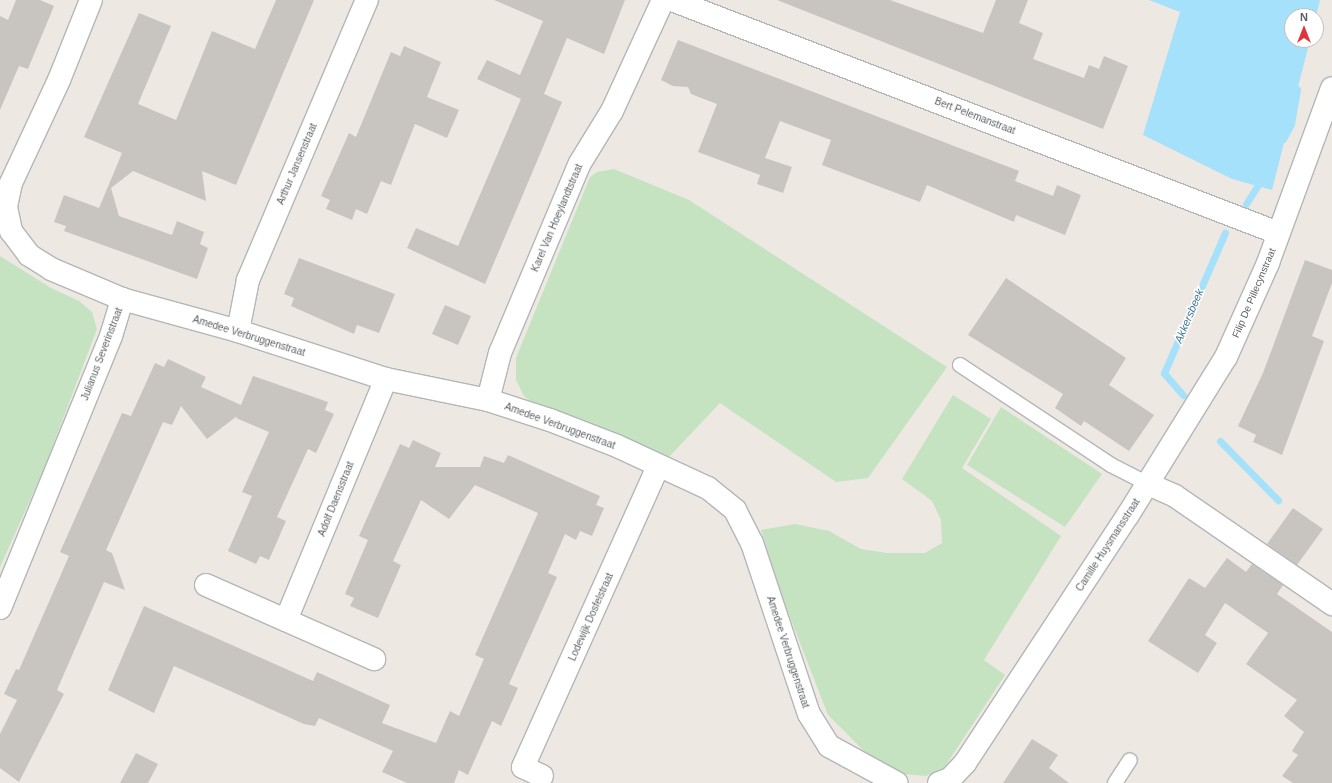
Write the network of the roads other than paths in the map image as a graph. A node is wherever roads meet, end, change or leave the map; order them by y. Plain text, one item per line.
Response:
1 (91, 0) edge
2 (366, 0) edge
3 (663, 0) edge
4 (672, 0) edge
5 (1332, 88) edge
6 (1278, 233) junction
7 (122, 299) junction
8 (238, 331) junction
9 (960, 365) dead end
10 (386, 378) junction
11 (488, 400) junction
12 (658, 466) junction
13 (1146, 483) junction
14 (206, 585) dead end
15 (1332, 604) edge
16 (0, 608) edge
17 (286, 620) junction
18 (374, 659) dead end
19 (1130, 760) dead end
20 (527, 775) edge
21 (897, 783) edge
22 (938, 783) edge
23 (1115, 783) edge

1 - 7 street, Julianus Severinstraat
2 - 8 street, Arthur Jansenstraat
3 - 11 street, Karel Van Hoeylandtstraat
4 - 6 street, Bert Pelemanstraat
5 - 6 street, Filip De Pillecynstraat
6 - 13 street, Filip De Pillecynstraat
7 - 8 street, Amedee Verbruggenstraat
7 - 16 street, Julianus Severinstraat
8 - 10 street, Amedee Verbruggenstraat
9 - 13 lane
10 - 11 street, Amedee Verbruggenstraat
10 - 17 street, Adolf Daensstraat
11 - 12 street, Amedee Verbruggenstraat
12 - 20 street, Lodewijk Dosfelstraat
12 - 21 street, Amedee Verbruggenstraat
13 - 15 street
13 - 22 street, Camille Huysmansstraat
14 - 17 street
17 - 18 street
19 - 23 lane

